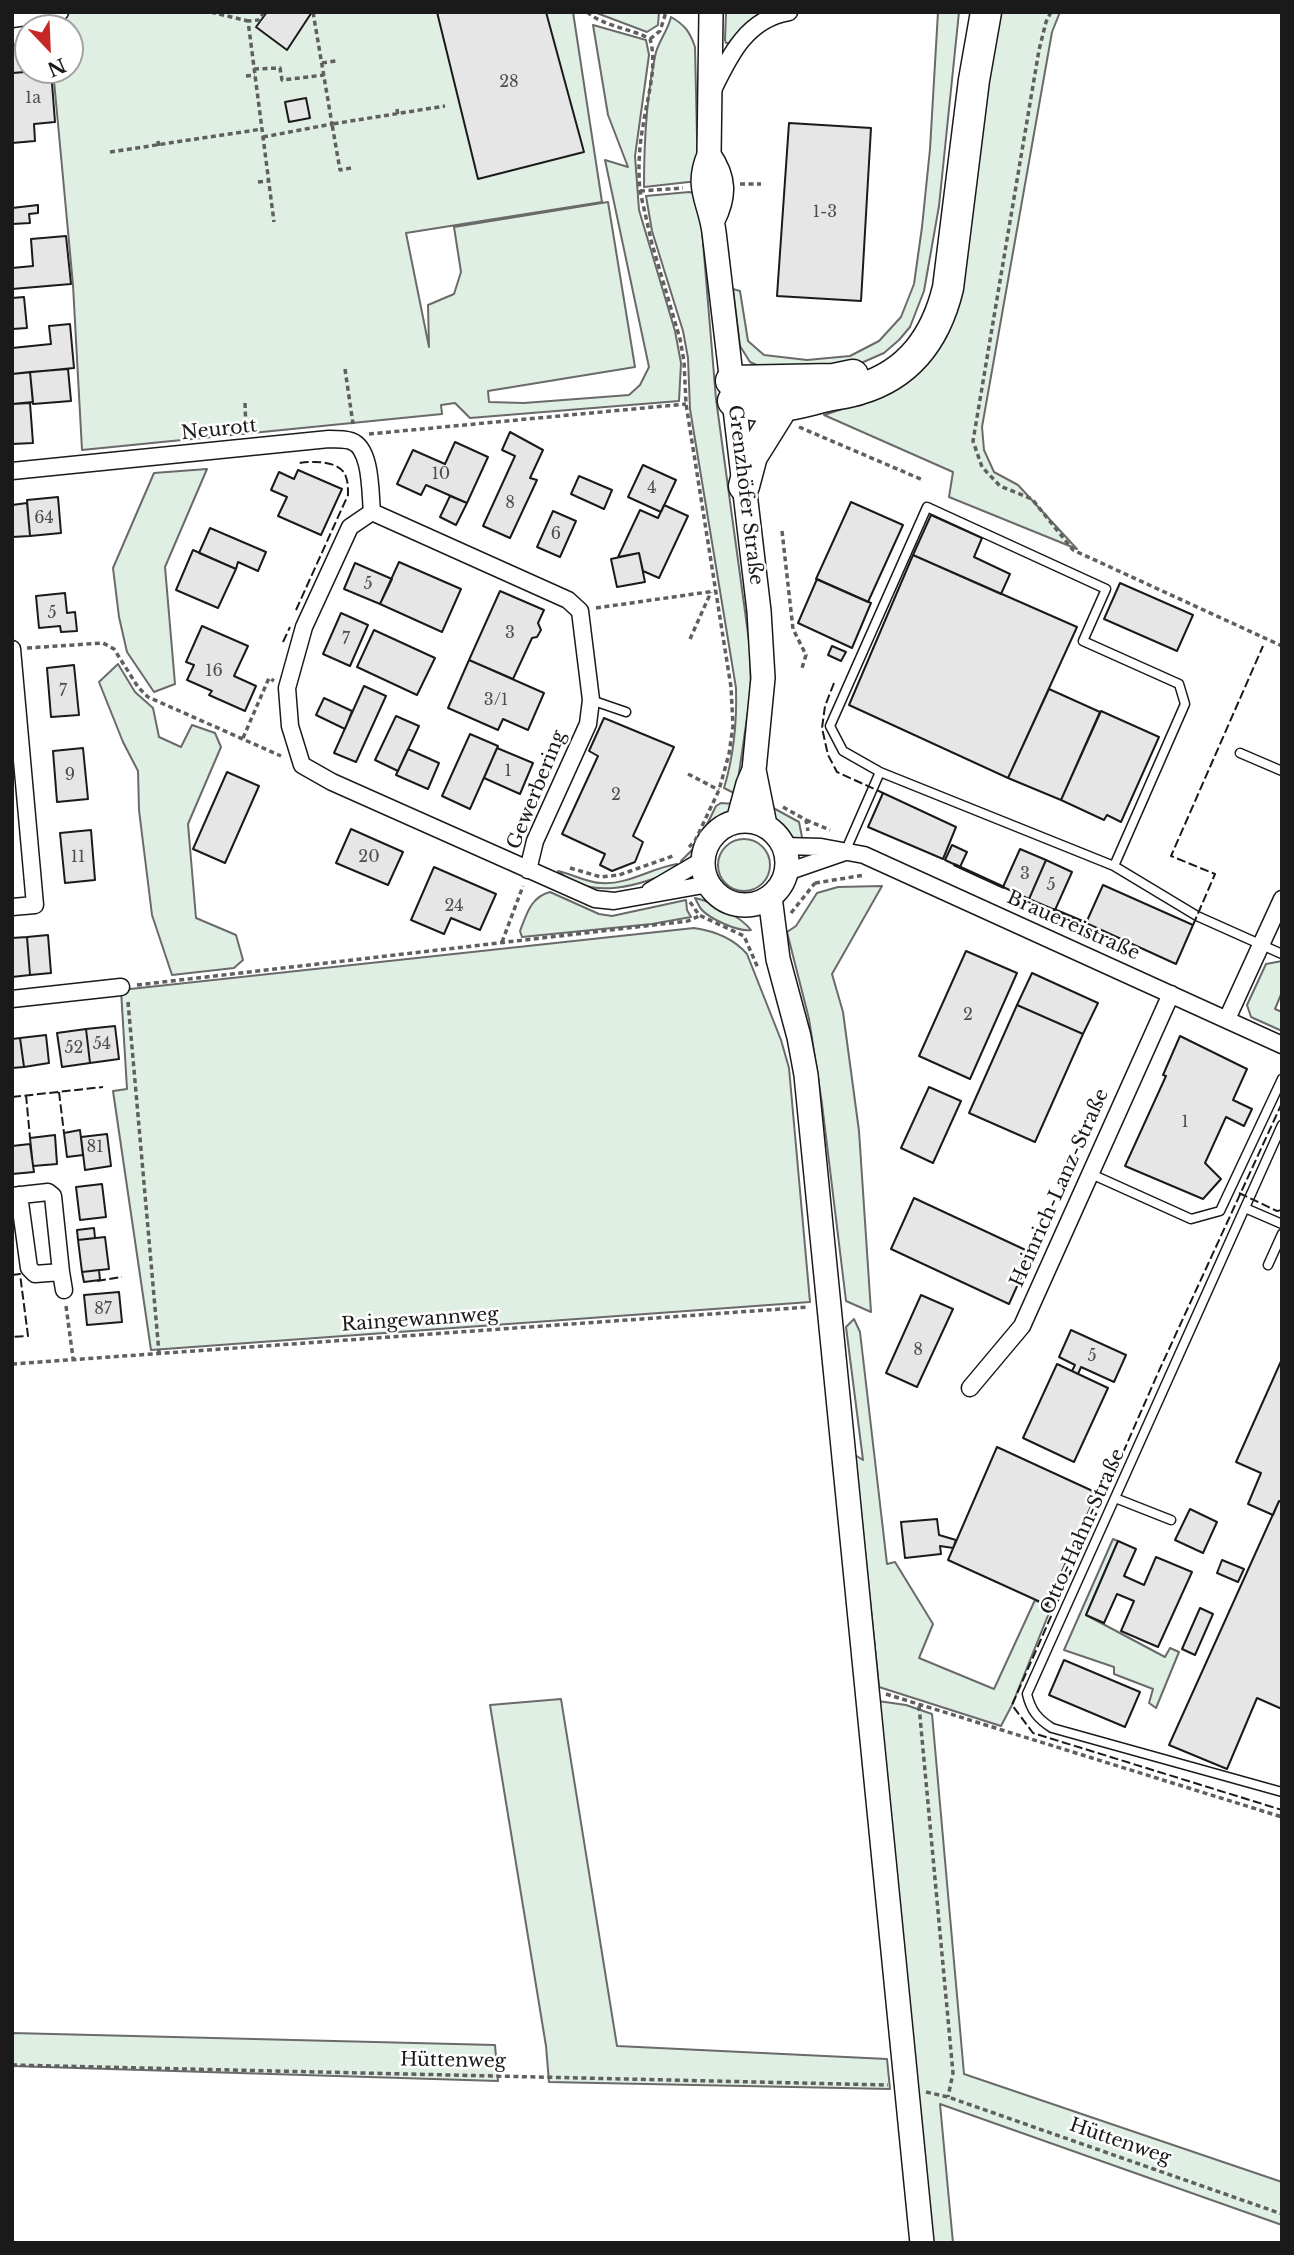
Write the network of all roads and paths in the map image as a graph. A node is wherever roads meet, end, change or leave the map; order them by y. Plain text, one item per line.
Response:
1 (60, 12) edge
2 (211, 12) edge
3 (264, 12) edge
4 (313, 12) edge
5 (587, 12) edge
6 (666, 12) edge
7 (973, 12) edge
8 (986, 12) edge
9 (1051, 12) edge
10 (782, 13) edge
11 (705, 14) edge
12 (12, 19) edge
13 (247, 21) junction
14 (650, 39) junction
15 (336, 61) dead end
16 (322, 63) junction
17 (254, 69) junction
18 (255, 75) junction
19 (324, 75) junction
20 (246, 76) dead end
21 (709, 97) junction
22 (445, 106) dead end
23 (332, 124) junction
24 (262, 129) junction
25 (263, 137) junction
26 (110, 152) dead end
27 (351, 168) dead end
28 (269, 181) junction
29 (258, 182) dead end
30 (274, 222) dead end
31 (345, 369) dead end
32 (732, 391) junction
33 (245, 403) dead end
34 (686, 404) junction
35 (782, 408) junction
36 (354, 439) junction
37 (247, 448) junction
38 (12, 471) edge
39 (923, 481) dead end
40 (744, 486) junction
41 (372, 512) junction
42 (782, 531) dead end
43 (713, 591) junction
44 (580, 611) junction
45 (690, 639) dead end
46 (1282, 646) edge
47 (13, 649) edge
48 (802, 668) dead end
49 (287, 688) junction
50 (592, 700) junction
51 (626, 712) dead end
52 (243, 738) junction
53 (1240, 753) dead end
54 (302, 765) junction
55 (754, 769) junction
56 (1282, 771) edge
57 (880, 772) junction
58 (688, 774) dead end
59 (719, 790) junction
60 (738, 821) junction
61 (765, 825) junction
62 (784, 846) junction
63 (845, 852) junction
64 (695, 855) junction
65 (675, 856) dead end
66 (564, 866) dead end
67 (890, 866) junction
68 (1114, 866) junction
69 (528, 870) junction
70 (787, 872) junction
71 (815, 883) dead end
72 (709, 884) junction
73 (685, 888) junction
74 (642, 895) junction
75 (770, 897) junction
76 (1282, 899) edge
77 (746, 905) junction
78 (12, 907) edge
79 (699, 915) junction
80 (502, 942) junction
81 (1261, 945) junction
82 (751, 950) dead end
83 (1282, 954) edge
84 (778, 959) junction
85 (124, 986) junction
86 (1171, 993) junction
87 (12, 999) edge
88 (1227, 1019) junction
89 (1282, 1045) edge
90 (1282, 1079) edge
91 (1282, 1125) edge
92 (1089, 1173) junction
93 (15, 1196) edge
94 (1245, 1208) junction
95 (1282, 1224) edge
96 (1282, 1234) edge
97 (1268, 1265) dead end
98 (61, 1272) junction
99 (64, 1290) joint
100 (829, 1308) junction
101 (159, 1353) junction
102 (73, 1358) junction
103 (12, 1364) edge
104 (970, 1388) dead end
105 (1115, 1497) junction
106 (1171, 1520) dead end
107 (866, 1688) junction
108 (919, 1704) junction
109 (1282, 1792) edge
110 (1282, 1817) edge
111 (12, 2065) edge
112 (893, 2085) dead end
113 (1282, 2214) edge
114 (922, 2243) edge

1 - 12 street
2 - 13 path
3 - 13 path
4 - 16 path
5 - 14 path
6 - 14 path
7 - 32 highway
8 - 35 highway
9 - 46 path
10 - 21 street
11 - 21 street, Grenzhöfer Straße
13 - 17 path
14 - 34 path
15 - 16 path
16 - 19 path
17 - 18 path
17 - 19 path
18 - 20 path
18 - 24 path
19 - 23 path
21 - 32 street, Grenzhöfer Straße
22 - 23 path
23 - 25 path
23 - 27 path
24 - 25 path
24 - 26 path
25 - 28 path
28 - 29 path
28 - 30 path
31 - 36 path
32 - 35 highway
32 - 40 street, Grenzhöfer Straße
33 - 37 path
34 - 36 path
34 - 43 path
35 - 39 path
35 - 40 highway
36 - 37 street, Neurott
36 - 41 street
37 - 38 street, Neurott
40 - 55 street, Grenzhöfer Straße
41 - 44 street
41 - 49 street
42 - 48 path
43 - 44 path
43 - 45 path
43 - 59 path
44 - 50 street, Gewerbering
47 - 52 path
47 - 78 street
49 - 52 path
49 - 54 street
50 - 51 lane
50 - 69 street, Gewerbering
52 - 54 path
53 - 56 lane
54 - 69 street, Gewerbering
55 - 60 street, Grenzhöfer Straße
55 - 61 street, Grenzhöfer Straße
57 - 63 lane
57 - 68 lane
57 - 68 lane
58 - 59 path
59 - 64 path
60 - 61 street
60 - 64 street
61 - 62 street
62 - 63 street, Brauereistraße
62 - 70 street
63 - 67 street, Brauereistraße
63 - 70 street
64 - 72 street
64 - 74 street
65 - 66 path
67 - 71 path
67 - 86 street, Brauereistraße
68 - 81 lane
69 - 74 street
69 - 80 path
70 - 75 street
72 - 73 street
72 - 77 street
73 - 74 street
73 - 79 path
75 - 77 street
75 - 84 street
76 - 81 street
77 - 84 street
79 - 80 path
79 - 82 path
80 - 85 path
81 - 83 lane
81 - 88 street
84 - 100 street
85 - 87 street
85 - 101 path
86 - 88 street, Brauereistraße
86 - 92 street, Heinrich-Lanz-Straße
88 - 89 street, Brauereistraße
90 - 92 lane
91 - 94 lane, Otto-Hahn-Straße
92 - 104 street, Heinrich-Lanz-Straße
93 - 98 street
93 - 98 street
94 - 95 lane
94 - 105 lane, Otto-Hahn-Straße
96 - 97 lane
98 - 99 street
99 - 102 path
100 - 101 path, Raingewannweg
100 - 107 street
101 - 102 path, Raingewannweg
102 - 103 path, Raingewannweg
105 - 106 lane
105 - 109 lane, Otto-Hahn-Straße
107 - 108 path
107 - 114 street
108 - 110 path
108 - 113 path, Hüttenweg
111 - 112 path, Hüttenweg

